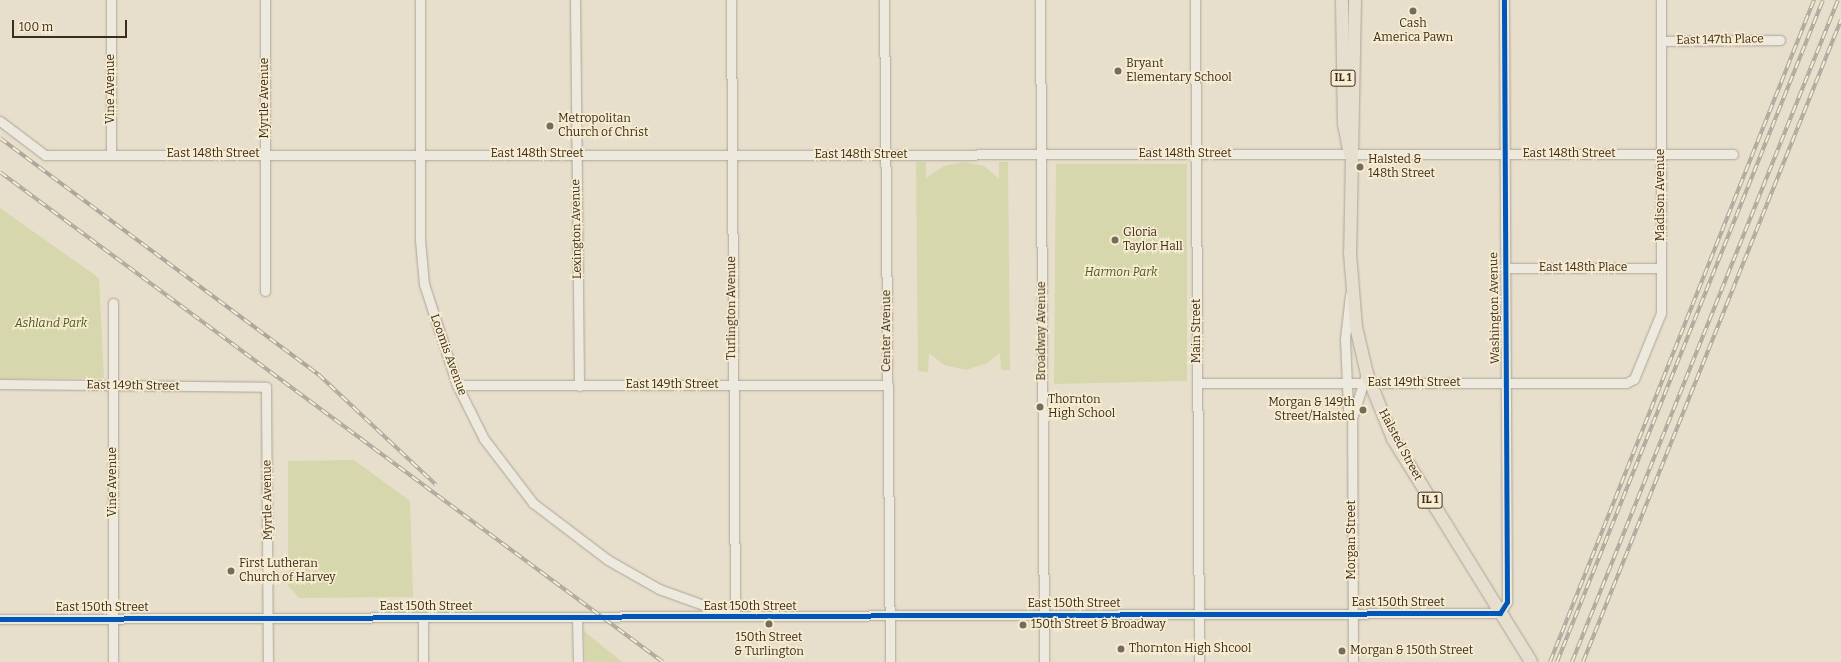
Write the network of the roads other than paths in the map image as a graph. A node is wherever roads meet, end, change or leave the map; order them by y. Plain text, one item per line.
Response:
1 (111, 0) edge
2 (265, 0) edge
3 (420, 0) edge
4 (574, 0) edge
5 (731, 0) edge
6 (884, 0) edge
7 (1040, 0) edge
8 (1195, 0) edge
9 (1342, 0) edge
10 (1356, 0) edge
11 (1504, 0) edge
12 (1661, 0) edge
13 (1780, 40) dead end
14 (1661, 41) junction
15 (0, 121) edge
16 (421, 153) junction
17 (265, 154) junction
18 (576, 154) junction
19 (1041, 154) junction
20 (1197, 154) junction
21 (1504, 154) junction
22 (1661, 154) junction
23 (1733, 154) dead end
24 (111, 155) junction
25 (731, 155) junction
26 (886, 155) junction
27 (1350, 155) junction
28 (1505, 268) junction
29 (1661, 268) junction
30 (265, 291) dead end
31 (1351, 291) junction
32 (113, 303) dead end
33 (1367, 380) junction
34 (1506, 382) junction
35 (1631, 382) joint
36 (1198, 383) junction
37 (1347, 383) junction
38 (0, 384) edge
39 (113, 385) junction
40 (457, 385) junction
41 (732, 385) junction
42 (888, 385) junction
43 (579, 386) junction
44 (266, 387) joint
45 (1352, 418) junction
46 (1500, 613) junction
47 (1043, 614) junction
48 (1198, 614) junction
49 (1352, 614) junction
50 (736, 616) junction
51 (890, 616) junction
52 (423, 617) junction
53 (577, 617) junction
54 (0, 618) edge
55 (113, 618) junction
56 (268, 618) junction
57 (1531, 661) edge
58 (113, 662) edge
59 (268, 662) edge
60 (423, 662) edge
61 (578, 662) edge
62 (890, 662) edge
63 (1044, 662) edge
64 (1199, 662) edge
65 (1353, 662) edge

1 - 24 street, Vine Avenue
2 - 17 street, Myrtle Avenue
3 - 16 street, Loomis Avenue
4 - 18 street, Lexington Avenue
5 - 25 street, Turlington Avenue
6 - 26 street, Center Avenue
7 - 19 street, Broadway Avenue
8 - 20 street, Main Street
9 - 27 main road, Halsted Street / IL 1
10 - 27 main road, Halsted Street / IL 1
11 - 21 street, Washington Avenue
12 - 14 street, Madison Avenue
13 - 14 street, East 147th Place
14 - 22 street, Madison Avenue
15 - 24 street, East 148th Street
16 - 17 street, East 148th Street
16 - 18 street, East 148th Street
16 - 40 street, Loomis Avenue
17 - 24 street, East 148th Street
17 - 30 street, Myrtle Avenue
18 - 25 street, East 148th Street
18 - 43 street, Lexington Avenue
19 - 20 street, East 148th Street
19 - 26 street, East 148th Street
19 - 47 street, Broadway Avenue
20 - 27 street, East 148th Street
20 - 36 street, Main Street
21 - 22 street, East 148th Street
21 - 27 street, East 148th Street
21 - 28 street, Washington Avenue
22 - 23 street, East 148th Street
22 - 29 street, Madison Avenue
25 - 26 street, East 148th Street
25 - 41 street, Turlington Avenue
26 - 42 street, Center Avenue
27 - 31 main road, Halsted Street / IL 1
28 - 29 street, East 148th Place
28 - 34 street, Washington Avenue
29 - 35 street, Madison Avenue
31 - 33 main road, Halsted Street / IL 1
31 - 37 street, Morgan Street
32 - 39 street, Vine Avenue
33 - 34 street, East 149th Street
33 - 37 street, East 149th Street
33 - 45 street, Morgan Street
33 - 46 main road, Halsted Street / IL 1
34 - 35 street, East 149th Street
34 - 46 street, Washington Avenue
36 - 37 street, East 149th Street
36 - 48 street, Main Street
37 - 45 street, Morgan Street
38 - 39 street, East 149th Street
39 - 44 street, East 149th Street
39 - 55 street, Vine Avenue
40 - 43 street, East 149th Street
40 - 50 street, Loomis Avenue
41 - 42 street, East 149th Street
41 - 43 street, East 149th Street
41 - 50 street, Turlington Avenue
42 - 51 street, Center Avenue
44 - 56 street, Myrtle Avenue
45 - 49 street, Morgan Street
46 - 49 street, East 150th Street
46 - 57 main road, Halsted Street / IL 1
47 - 48 street, East 150th Street
47 - 51 street, East 150th Street
47 - 63 street, Broadway Avenue
48 - 49 street, East 150th Street
48 - 64 street, Main Street
49 - 65 street, Morgan Street
50 - 51 street, East 150th Street
50 - 53 street, East 150th Street
51 - 62 street, Center Avenue
52 - 53 street, East 150th Street
52 - 56 street, East 150th Street
52 - 60 street
53 - 61 street
54 - 55 street, East 150th Street
55 - 56 street, East 150th Street
55 - 58 street, Vine Avenue
56 - 59 street, Myrtle Avenue

